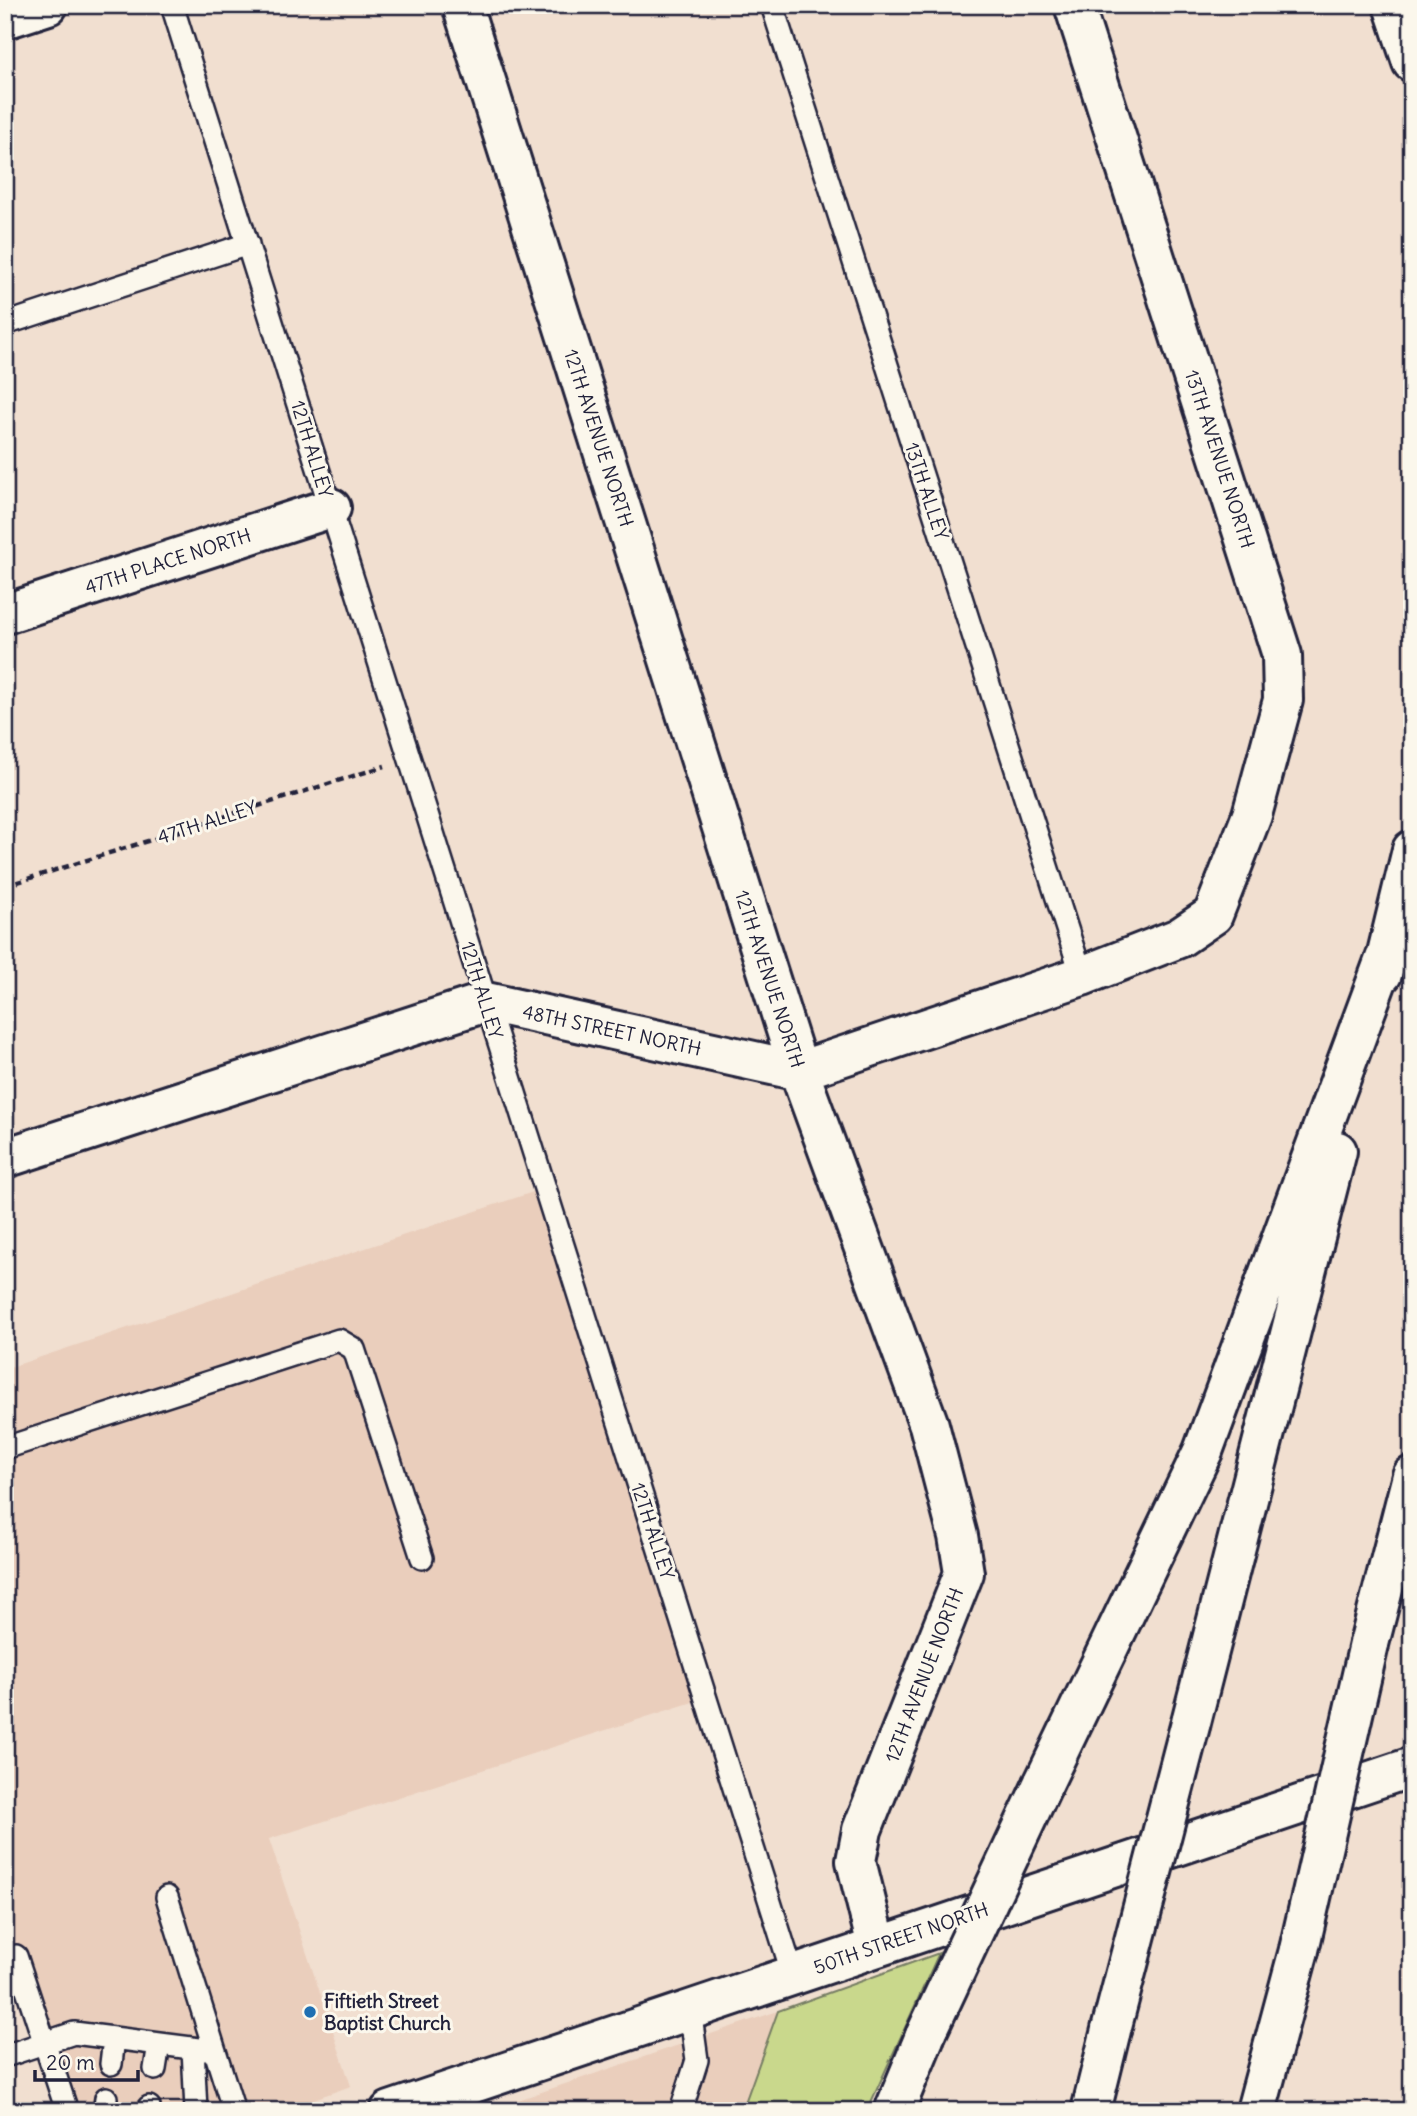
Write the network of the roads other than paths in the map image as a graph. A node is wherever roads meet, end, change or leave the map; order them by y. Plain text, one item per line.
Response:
1 (48, 5) edge
2 (172, 5) edge
3 (462, 5) edge
4 (772, 5) edge
5 (1074, 5) edge
6 (1393, 5) edge
7 (5, 19) edge
8 (1412, 62) edge
9 (248, 244) junction
10 (5, 324) edge
11 (331, 508) junction
12 (5, 614) edge
13 (1412, 850) edge
14 (1389, 948) junction
15 (1082, 976) junction
16 (486, 1002) junction
17 (799, 1071) junction
18 (5, 1158) edge
19 (5, 1448) edge
20 (1412, 1476) edge
21 (422, 1558) dead end
22 (1412, 1767) edge
23 (167, 1897) dead end
24 (877, 1946) junction
25 (16, 1956) dead end
26 (793, 1975) junction
27 (690, 2009) junction
28 (114, 2038) junction
29 (44, 2043) junction
30 (159, 2044) junction
31 (204, 2050) junction
32 (5, 2056) edge
33 (111, 2064) dead end
34 (155, 2069) dead end
35 (67, 2111) edge
36 (196, 2111) edge
37 (234, 2111) edge
38 (390, 2111) edge
39 (681, 2111) edge
40 (894, 2111) edge
41 (1091, 2111) edge
42 (1256, 2111) edge

1 - 7 main road
2 - 9 lane, 12TH ALLEY
3 - 17 main road, 12TH AVENUE NORTH
4 - 15 lane, 13TH ALLEY
5 - 15 main road, 13TH AVENUE NORTH
6 - 8 main road
9 - 10 lane
9 - 11 lane, 12TH ALLEY
11 - 12 main road, 47TH PLACE NORTH
11 - 16 lane, 12TH ALLEY
13 - 14 main road
14 - 40 main road, bridge
14 - 41 main road, bridge
15 - 17 main road
16 - 17 main road, 48TH STREET NORTH
16 - 18 main road
16 - 26 lane, 12TH ALLEY
17 - 24 main road, 12TH AVENUE NORTH
19 - 21 lane
20 - 42 main road, bridge
22 - 24 main road, 50TH STREET NORTH
23 - 31 lane
24 - 26 main road, 50TH STREET NORTH
25 - 29 lane
26 - 27 main road, 50TH STREET NORTH
27 - 38 main road, 50TH STREET NORTH
27 - 39 lane
28 - 29 lane
28 - 30 lane
28 - 33 lane
29 - 32 lane
29 - 35 lane
30 - 31 lane
30 - 34 lane
31 - 36 lane
31 - 37 lane

